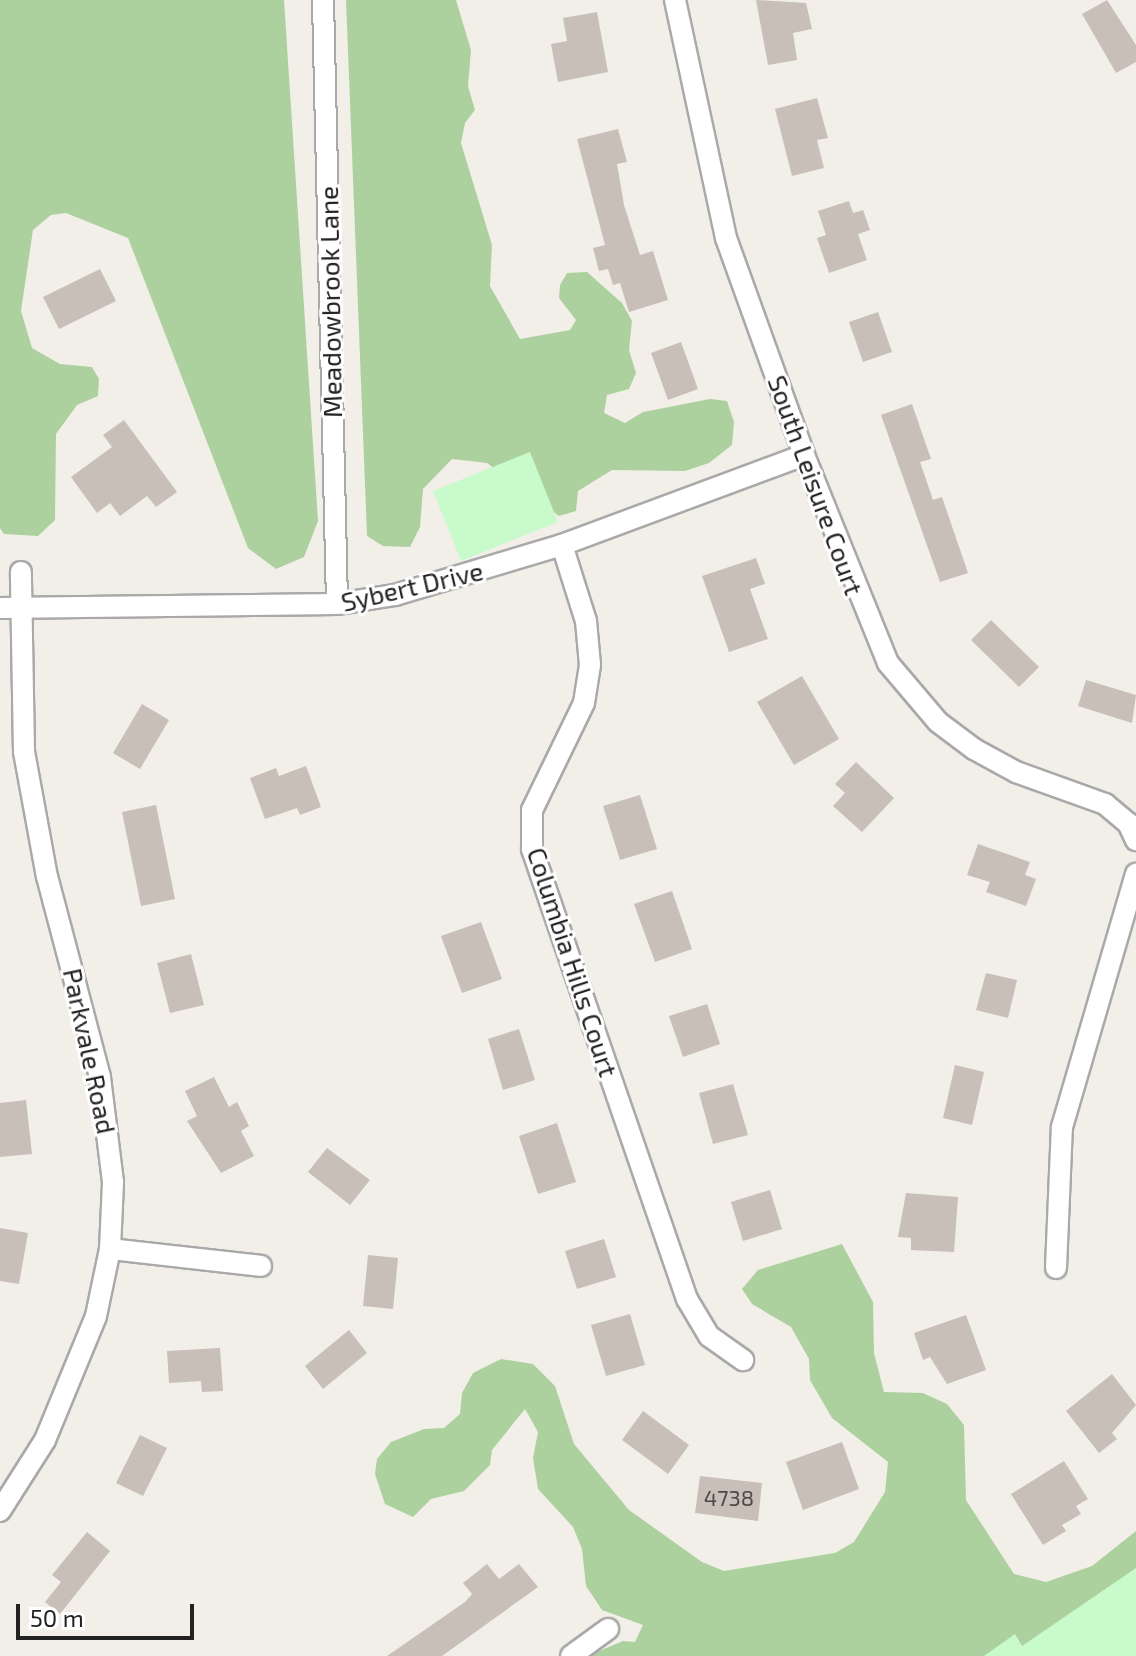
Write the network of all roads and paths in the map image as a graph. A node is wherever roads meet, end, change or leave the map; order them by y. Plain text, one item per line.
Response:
1 (323, 0) edge
2 (675, 0) edge
3 (804, 455) junction
4 (562, 545) junction
5 (21, 572) dead end
6 (337, 604) junction
7 (0, 608) edge
8 (22, 608) junction
9 (1136, 840) edge
10 (1136, 874) edge
11 (110, 1249) junction
12 (261, 1266) dead end
13 (1056, 1268) dead end
14 (743, 1360) dead end
15 (0, 1511) edge
16 (608, 1629) dead end
17 (571, 1656) edge

1 - 6 street, Meadowbrook Lane
2 - 3 street, South Leisure Court
3 - 4 street, Sybert Drive
3 - 9 street, South Leisure Court
4 - 6 street, Sybert Drive
4 - 14 street, Columbia Hills Court
5 - 8 street, Parkvale Road
6 - 8 street, Sybert Drive
7 - 8 street, Sybert Drive
8 - 11 street, Parkvale Road
10 - 13 street
11 - 12 street
11 - 15 street, Parkvale Road
16 - 17 street

